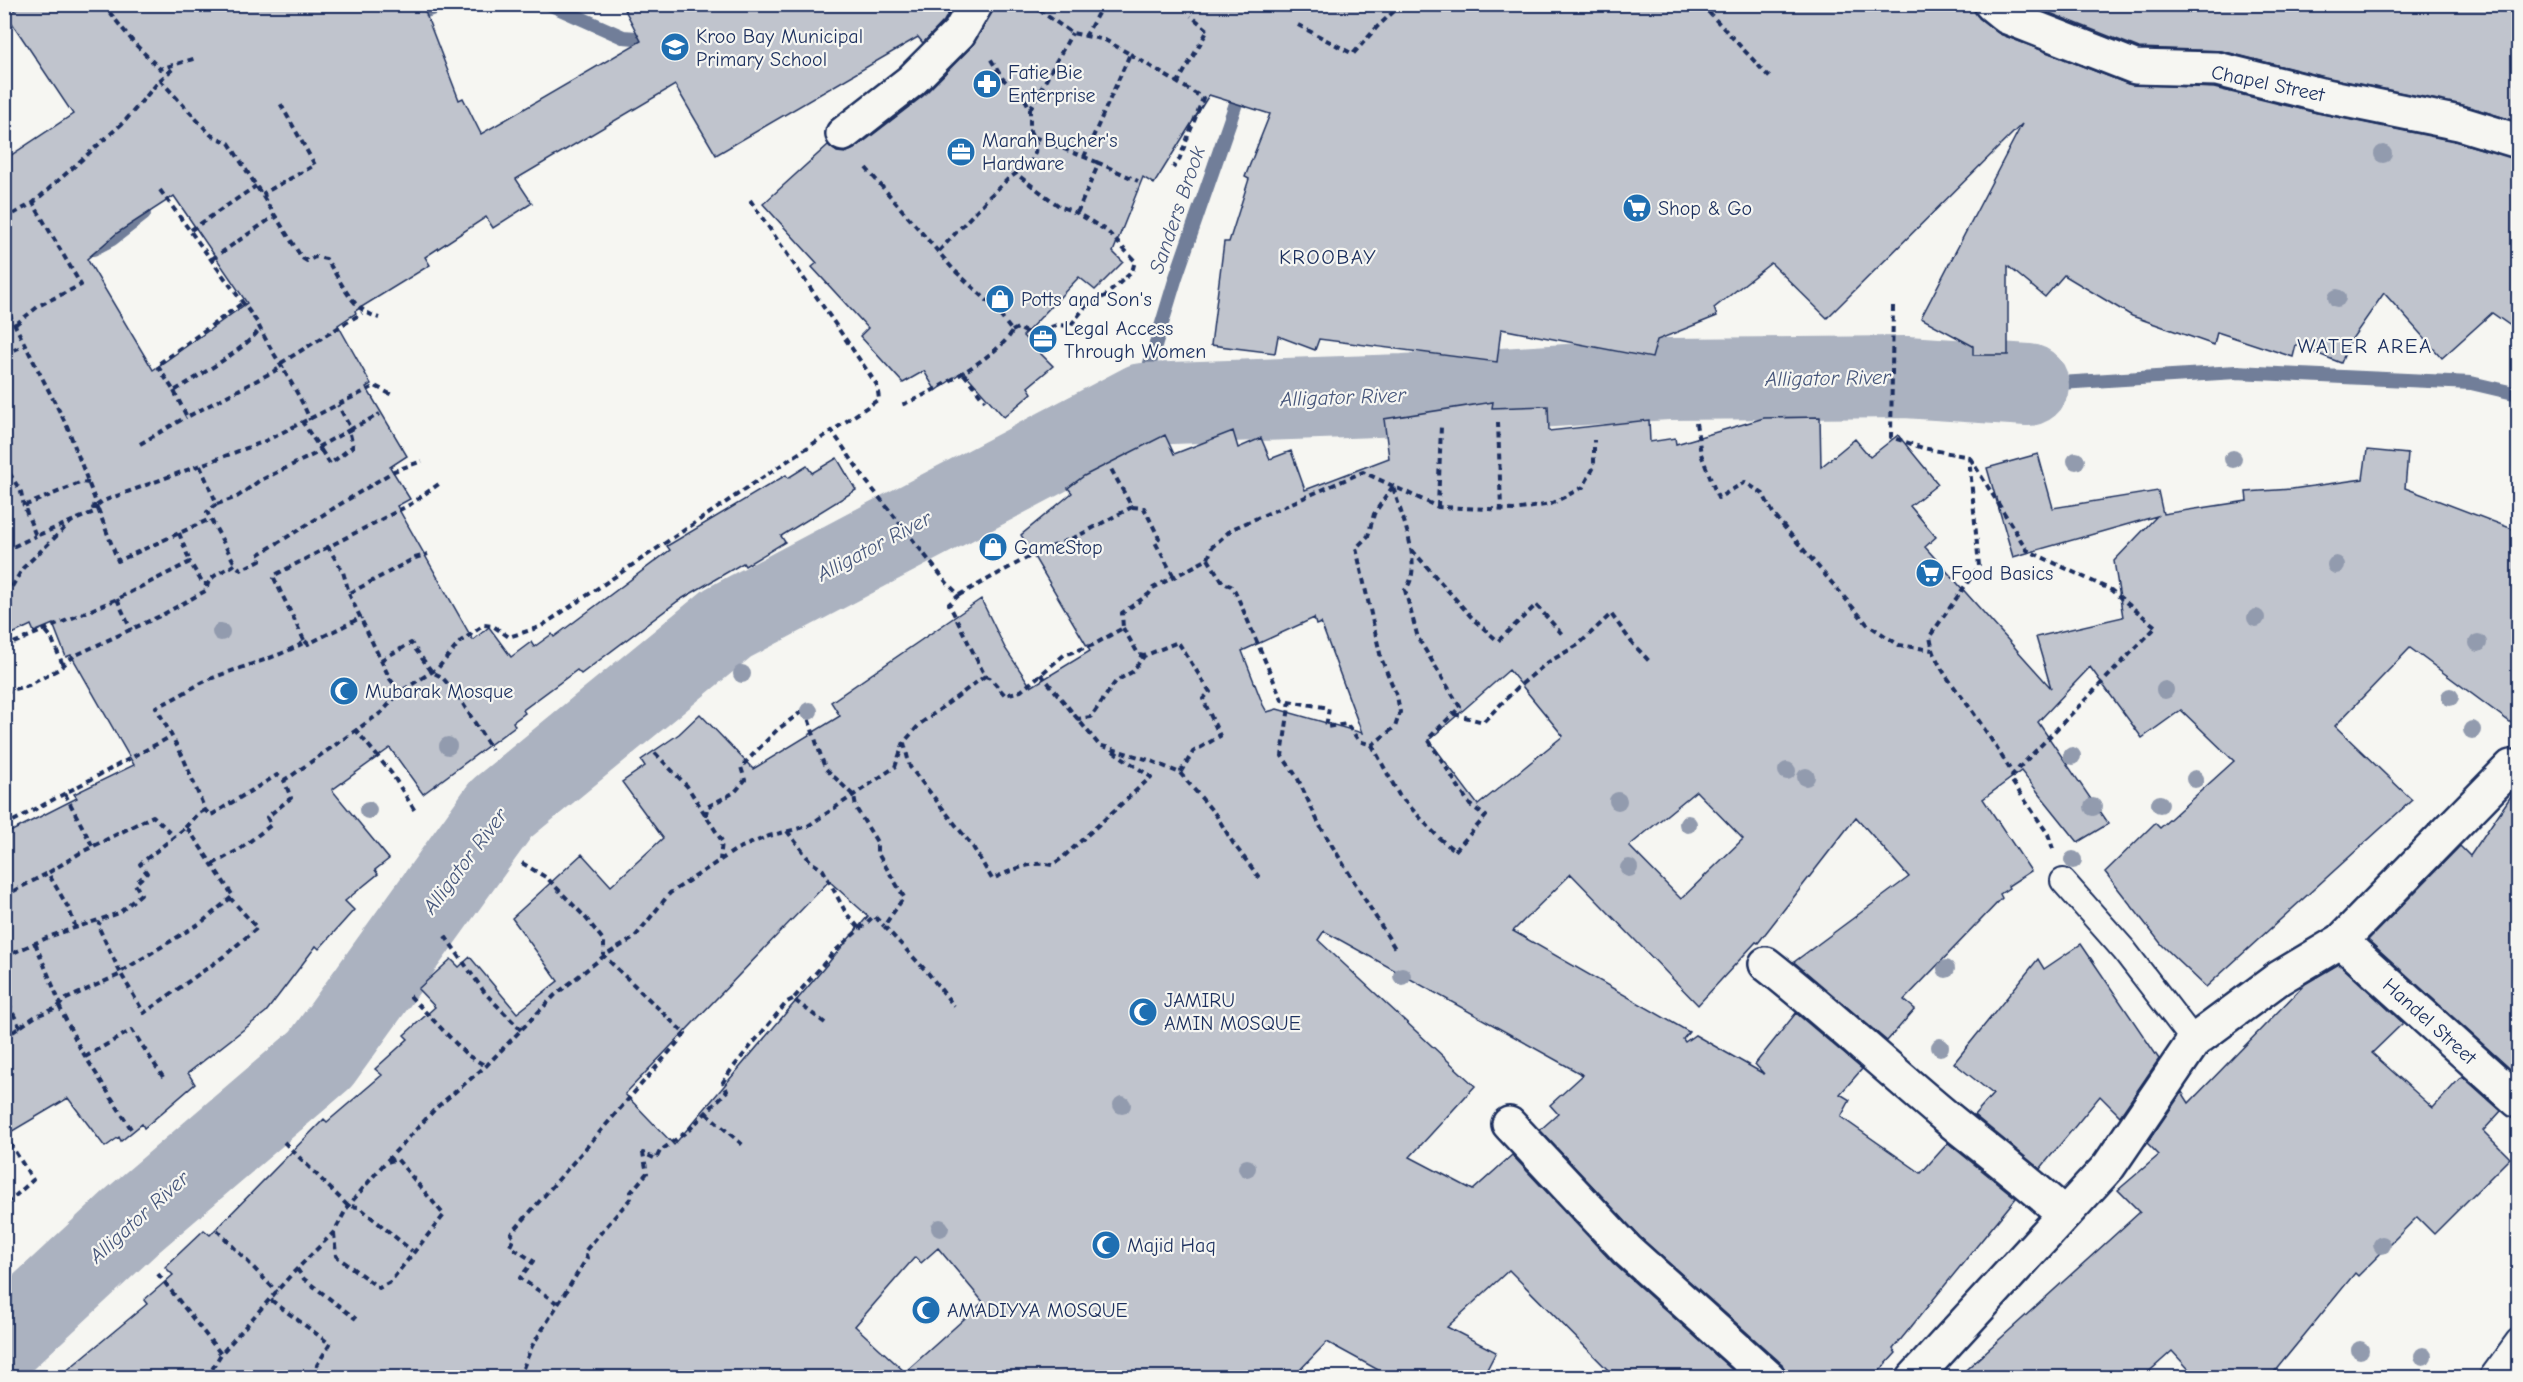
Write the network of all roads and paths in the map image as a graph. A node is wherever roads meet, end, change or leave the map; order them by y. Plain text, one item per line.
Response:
1 (22, 4) edge
2 (103, 4) edge
3 (976, 4) edge
4 (1030, 4) edge
5 (1103, 4) edge
6 (1402, 4) edge
7 (1701, 4) edge
8 (1991, 4) edge
9 (4, 15) edge
10 (1191, 16) dead end
11 (1298, 25) dead end
12 (959, 33) junction
13 (1072, 33) junction
14 (1085, 37) junction
15 (1130, 54) junction
16 (196, 58) dead end
17 (175, 67) junction
18 (160, 80) junction
19 (1771, 80) dead end
20 (1177, 84) junction
21 (280, 103) dead end
22 (1030, 109) junction
23 (12, 133) dead end
24 (843, 134) joint
25 (1034, 137) junction
26 (4, 138) edge
27 (2518, 141) edge
28 (1084, 157) junction
29 (1099, 163) junction
30 (1173, 168) dead end
31 (1015, 173) junction
32 (1138, 181) dead end
33 (256, 186) junction
34 (160, 190) dead end
35 (266, 200) junction
36 (750, 200) dead end
37 (33, 203) junction
38 (1077, 213) junction
39 (276, 216) junction
40 (4, 219) edge
41 (191, 230) junction
42 (939, 251) junction
43 (212, 259) junction
44 (4, 304) edge
45 (241, 304) junction
46 (1893, 306) dead end
47 (363, 312) junction
48 (379, 318) dead end
49 (16, 324) junction
50 (259, 330) junction
51 (1012, 332) junction
52 (27, 345) junction
53 (4, 354) edge
54 (283, 364) junction
55 (964, 374) junction
56 (174, 391) junction
57 (392, 395) dead end
58 (985, 400) dead end
59 (338, 405) junction
60 (900, 405) dead end
61 (380, 414) dead end
62 (187, 417) junction
63 (310, 420) junction
64 (1498, 422) dead end
65 (303, 423) dead end
66 (1696, 423) dead end
67 (1441, 426) dead end
68 (351, 429) junction
69 (832, 431) junction
70 (1594, 440) dead end
71 (140, 444) dead end
72 (319, 449) junction
73 (1969, 457) junction
74 (422, 461) dead end
75 (4, 464) edge
76 (200, 466) junction
77 (1111, 469) dead end
78 (89, 483) junction
79 (440, 483) dead end
80 (1392, 486) junction
81 (217, 504) junction
82 (24, 506) junction
83 (1132, 507) junction
84 (1438, 507) junction
85 (95, 508) junction
86 (1501, 509) junction
87 (75, 519) junction
88 (210, 519) junction
89 (178, 533) junction
90 (36, 536) junction
91 (328, 547) junction
92 (1411, 550) junction
93 (4, 551) edge
94 (428, 554) dead end
95 (1208, 559) junction
96 (190, 562) junction
97 (235, 564) junction
98 (1174, 577) junction
99 (207, 584) junction
100 (4, 593) edge
101 (349, 593) junction
102 (959, 595) junction
103 (117, 599) junction
104 (362, 617) junction
105 (1124, 628) junction
106 (131, 630) junction
107 (46, 631) junction
108 (1562, 634) dead end
109 (305, 641) junction
110 (4, 647) edge
111 (1932, 650) junction
112 (1144, 656) junction
113 (381, 660) junction
114 (1650, 662) dead end
115 (63, 664) junction
116 (432, 672) junction
117 (1041, 674) junction
118 (985, 676) junction
119 (4, 692) edge
120 (400, 692) junction
121 (1290, 699) junction
122 (1454, 714) junction
123 (1077, 719) junction
124 (355, 729) junction
125 (170, 737) junction
126 (904, 742) junction
127 (1372, 745) junction
128 (1107, 747) junction
129 (492, 750) dead end
130 (655, 753) dead end
131 (2511, 767) dead end
132 (1180, 773) junction
133 (2013, 774) junction
134 (284, 780) junction
135 (65, 794) junction
136 (854, 796) junction
137 (205, 810) junction
138 (415, 811) dead end
139 (706, 816) junction
140 (4, 826) edge
141 (184, 829) junction
142 (788, 831) junction
143 (175, 837) junction
144 (93, 847) junction
145 (720, 861) junction
146 (213, 863) junction
147 (522, 863) dead end
148 (4, 872) edge
149 (48, 873) junction
150 (1261, 880) dead end
151 (2063, 881) joint
152 (13, 891) junction
153 (4, 896) edge
154 (231, 899) junction
155 (100, 921) junction
156 (884, 926) junction
157 (76, 928) junction
158 (859, 928) junction
159 (445, 936) dead end
160 (2341, 941) junction
161 (35, 943) junction
162 (1396, 951) dead end
163 (604, 956) junction
164 (4, 957) edge
165 (1766, 964) dead end
166 (121, 974) junction
167 (4, 994) edge
168 (410, 996) dead end
169 (793, 999) junction
170 (59, 1005) junction
171 (954, 1006) dead end
172 (825, 1023) dead end
173 (20, 1028) junction
174 (520, 1030) junction
175 (4, 1038) edge
176 (2194, 1041) junction
177 (85, 1057) junction
178 (486, 1066) junction
179 (163, 1077) dead end
180 (2518, 1101) edge
181 (706, 1113) junction
182 (1509, 1124) dead end
183 (132, 1132) dead end
184 (4, 1134) edge
185 (284, 1142) dead end
186 (744, 1146) dead end
187 (385, 1163) junction
188 (4, 1206) edge
189 (348, 1206) junction
190 (2064, 1214) junction
191 (217, 1230) dead end
192 (334, 1232) junction
193 (413, 1251) junction
194 (297, 1269) junction
195 (158, 1274) dead end
196 (277, 1292) junction
197 (271, 1300) junction
198 (557, 1303) junction
199 (356, 1319) dead end
200 (2518, 1341) edge
201 (221, 1354) junction
202 (207, 1377) edge
203 (316, 1377) edge
204 (519, 1377) edge
205 (1768, 1377) edge
206 (1914, 1377) edge
207 (2491, 1377) edge

1 - 9 path
2 - 17 path
3 - 12 street
4 - 13 path
5 - 14 path
6 - 11 path
7 - 19 path
8 - 27 street, Chapel Street
10 - 20 path
12 - 22 path
12 - 24 street
13 - 14 path
13 - 22 path
14 - 15 path
15 - 20 path
15 - 28 path
16 - 17 path
17 - 18 path
18 - 33 path
18 - 37 path
20 - 30 path
21 - 35 path
22 - 25 path
23 - 26 path
24 - 42 path
25 - 28 path
25 - 31 path
28 - 29 path
29 - 32 path
29 - 38 path
31 - 38 path
31 - 42 path
33 - 35 path
33 - 41 path
34 - 41 path
35 - 39 path
36 - 69 path
37 - 40 path
37 - 49 path
38 - 51 path
39 - 43 path
39 - 47 path
41 - 43 path
42 - 51 path
43 - 45 path
44 - 49 path
45 - 50 path
45 - 56 path
46 - 73 path
47 - 48 path
47 - 54 path
49 - 52 path
50 - 54 path
50 - 56 path
51 - 55 path
52 - 53 path
52 - 78 path
54 - 62 path
54 - 63 path
55 - 58 path
55 - 60 path
56 - 62 path
57 - 59 path
59 - 63 path
59 - 68 path
61 - 68 path
62 - 71 path
63 - 76 path
64 - 86 path
65 - 72 path
66 - 111 path
67 - 84 path
68 - 72 path
68 - 72 path
69 - 102 path
69 - 116 path
70 - 86 path
72 - 81 path
73 - 111 path
73 - 133 path
74 - 97 path
75 - 82 path
76 - 81 path
76 - 85 path
77 - 83 path
78 - 82 path
78 - 85 path
79 - 91 path
80 - 84 path
80 - 92 path
80 - 95 path
80 - 127 path
81 - 88 path
82 - 90 path
83 - 98 path
83 - 102 path
84 - 86 path
85 - 87 path
85 - 89 path
87 - 90 path
87 - 100 path
88 - 89 path
88 - 97 path
89 - 96 path
90 - 93 path
91 - 101 path
91 - 109 path
92 - 108 path
92 - 122 path
94 - 101 path
95 - 98 path
95 - 121 path
96 - 99 path
96 - 103 path
97 - 99 path
98 - 105 path
99 - 106 path
101 - 104 path
102 - 118 path
103 - 106 path
103 - 107 path
104 - 109 path
104 - 113 path
105 - 112 path
105 - 117 path
106 - 115 path
107 - 110 path
107 - 115 path
109 - 125 path
111 - 133 path
112 - 123 path
112 - 132 path
113 - 116 path
113 - 120 path
114 - 122 path
115 - 119 path
116 - 120 path
116 - 129 path
117 - 118 path
117 - 123 path
118 - 126 path
120 - 124 path
121 - 127 path
121 - 162 path
122 - 127 path
123 - 128 path
124 - 134 path
124 - 138 path
125 - 135 path
125 - 137 path
126 - 128 path
126 - 136 path
128 - 132 path
130 - 139 path
131 - 160 street
132 - 150 path
133 - 151 path
134 - 137 path
134 - 146 path
135 - 140 path
135 - 144 path
136 - 139 path
136 - 142 path
136 - 156 path
137 - 141 path
139 - 145 path
141 - 143 path
141 - 146 path
142 - 145 path
142 - 158 path
143 - 144 path
143 - 155 path
144 - 149 path
145 - 163 path
146 - 154 path
147 - 163 path
148 - 152 path
149 - 152 path
149 - 157 path
151 - 176 lane
152 - 153 path
154 - 166 path
154 - 166 path
155 - 157 path
155 - 166 path
156 - 158 path
156 - 171 path
157 - 161 path
158 - 169 path
159 - 174 path
160 - 176 street
160 - 180 street, Handel Street
161 - 164 path
161 - 170 path
163 - 174 path
163 - 198 path
165 - 190 street
166 - 170 path
167 - 173 path
168 - 178 path
169 - 172 path
169 - 181 path
170 - 173 path
170 - 177 path
173 - 175 path
174 - 178 path
176 - 190 street
177 - 179 path
177 - 183 path
178 - 187 path
181 - 186 path
181 - 198 path
182 - 205 street
184 - 188 path
185 - 189 path
187 - 189 path
187 - 193 path
189 - 192 path
189 - 193 path
190 - 206 street
191 - 196 path
192 - 193 path
192 - 194 path
194 - 196 path
194 - 199 path
195 - 201 path
196 - 197 path
197 - 201 path
197 - 203 path
198 - 204 path
200 - 207 lane
201 - 202 path

